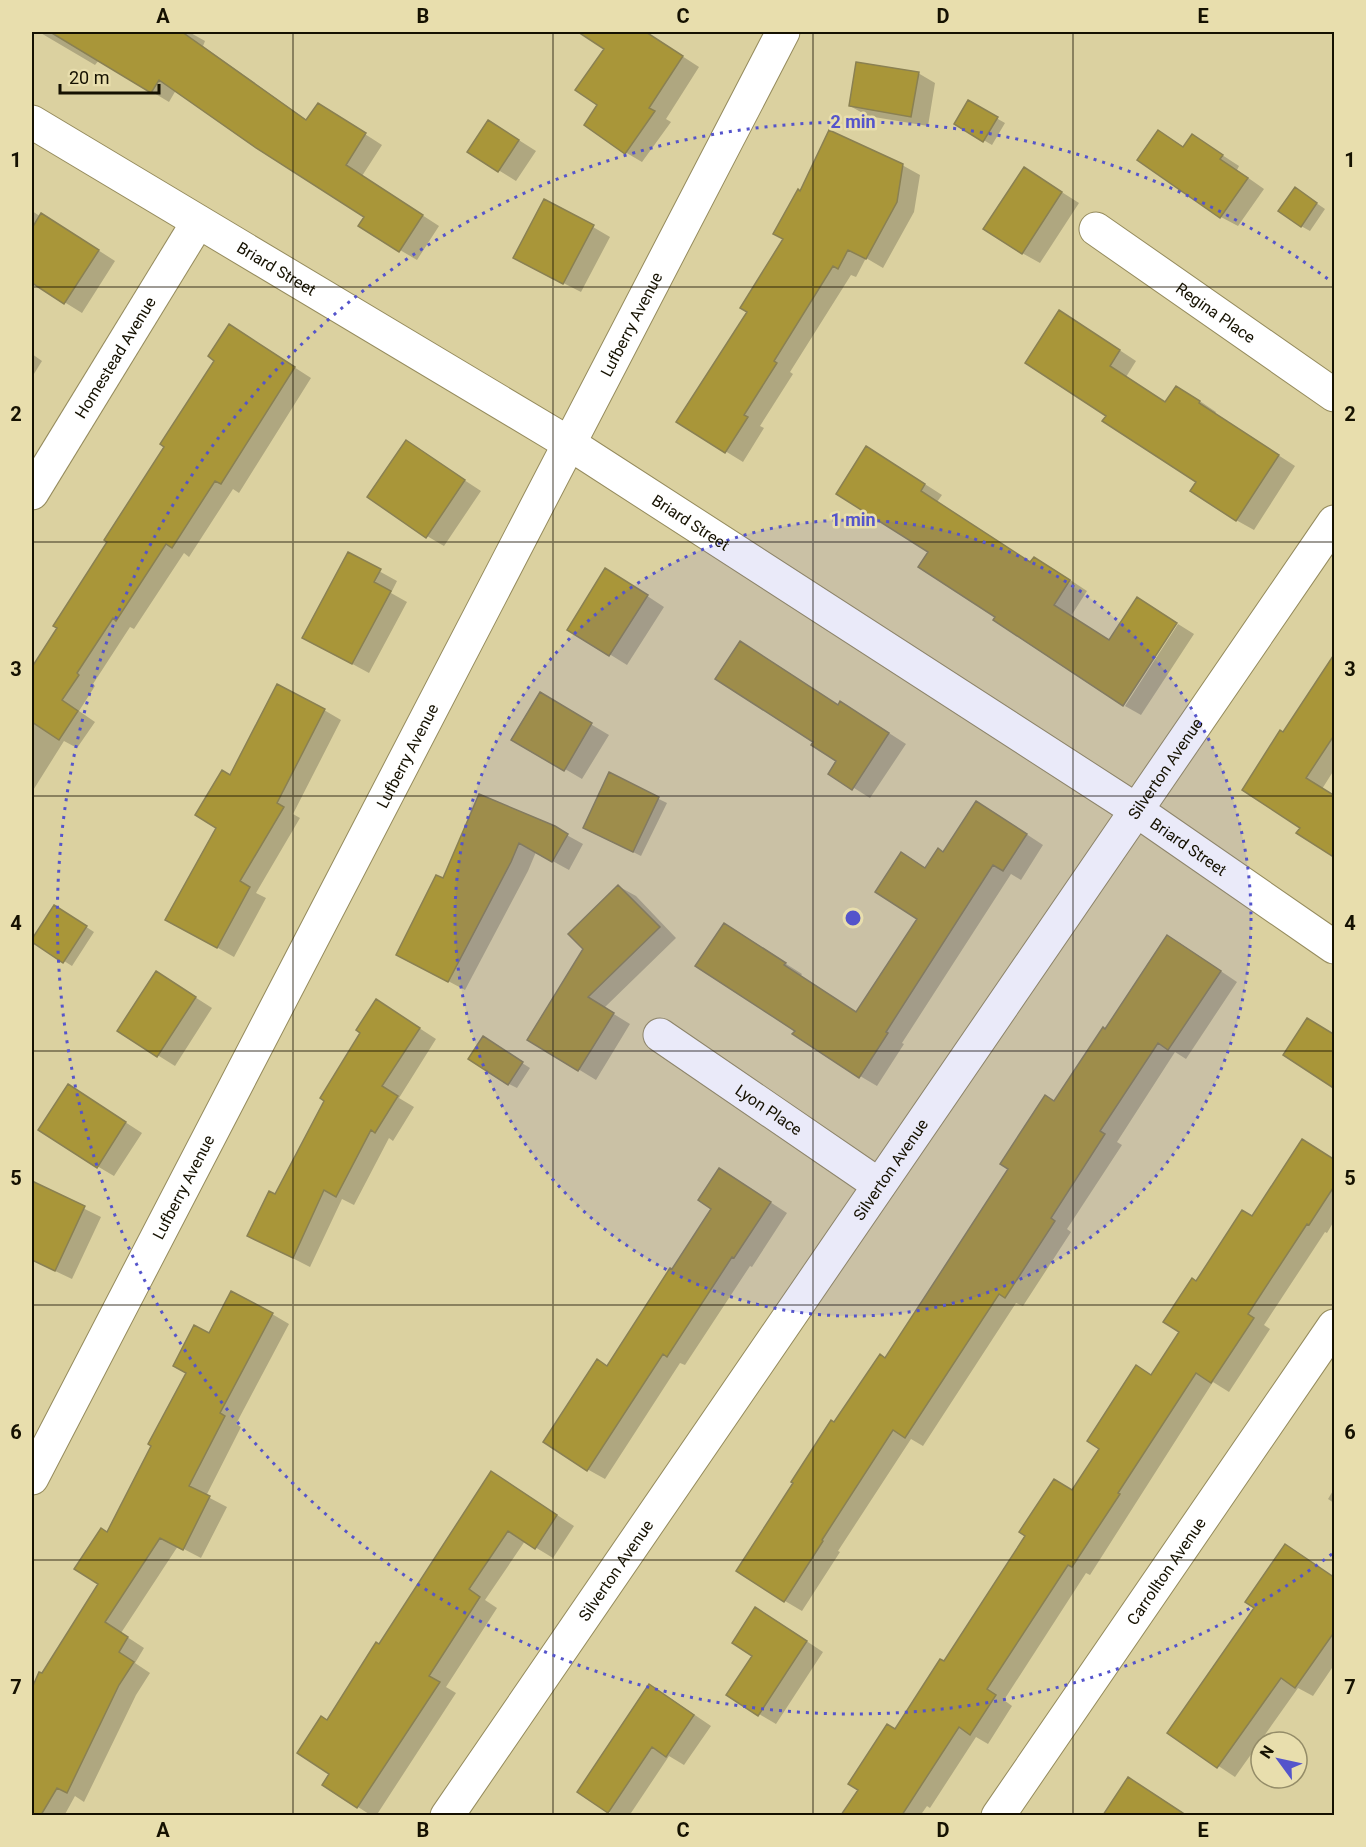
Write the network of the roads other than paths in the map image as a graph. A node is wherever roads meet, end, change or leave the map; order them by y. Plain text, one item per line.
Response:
1 (783, 32) edge
2 (32, 122) edge
3 (198, 222) junction
4 (1096, 230) dead end
5 (1335, 395) edge
6 (570, 444) junction
7 (32, 493) edge
8 (1335, 522) edge
9 (1136, 810) junction
10 (1335, 946) edge
11 (660, 1035) dead end
12 (879, 1185) junction
13 (1335, 1326) edge
14 (32, 1478) edge
15 (447, 1815) edge
16 (998, 1815) edge

1 - 6 street, Lufberry Avenue
2 - 3 street, Briard Street
3 - 6 street, Briard Street
3 - 7 street, Homestead Avenue
4 - 5 street, Regina Place
6 - 9 street, Briard Street
6 - 14 street, Lufberry Avenue
8 - 9 street, Silverton Avenue
9 - 10 street, Briard Street
9 - 12 street, Silverton Avenue
11 - 12 street, Lyon Place
12 - 15 street, Silverton Avenue
13 - 16 street, Carrollton Avenue

